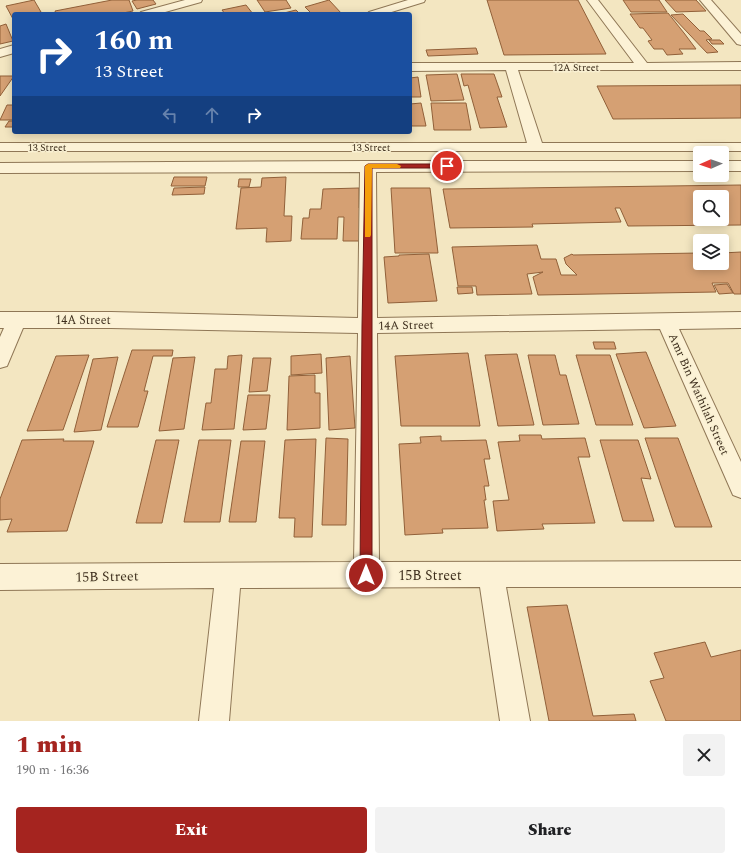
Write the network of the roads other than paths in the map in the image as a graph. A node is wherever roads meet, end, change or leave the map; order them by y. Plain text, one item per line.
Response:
1 (197, 0) edge
2 (420, 0) edge
3 (592, 0) edge
4 (705, 0) edge
5 (152, 12) edge
6 (380, 12) edge
7 (741, 41) edge
8 (12, 50) edge
9 (0, 53) edge
10 (412, 66) edge
11 (511, 66) junction
12 (644, 66) junction
13 (741, 66) edge
14 (0, 147) edge
15 (536, 147) junction
16 (741, 147) edge
17 (368, 166) junction
18 (693, 166) edge
19 (729, 166) edge
20 (741, 166) edge
21 (0, 168) edge
22 (8, 320) edge
23 (741, 320) edge
24 (666, 322) junction
25 (366, 326) junction
26 (0, 360) edge
27 (741, 487) edge
28 (741, 574) edge
29 (228, 575) junction
30 (366, 575) junction
31 (491, 575) junction
32 (0, 577) edge
33 (214, 721) edge
34 (514, 721) edge

1 - 5 street
2 - 6 street
3 - 12 street
4 - 7 street
8 - 9 street
10 - 11 street, 12A Street
11 - 12 street, 12A Street
11 - 15 street
12 - 13 street, 12A Street
14 - 15 street, 13 Street
15 - 16 street, 13 Street
17 - 18 street, 13 Street
17 - 21 street, 13 Street
17 - 25 street
19 - 20 street
22 - 25 street, 14A Street
22 - 26 street
23 - 24 street, 14A Street
24 - 25 street, 14A Street
24 - 27 street, Amr Bin Wathilah Street
25 - 30 street
28 - 31 street, 15B Street
29 - 30 street, 15B Street
29 - 32 street, 15B Street
29 - 33 street
30 - 31 street, 15B Street
31 - 34 street

